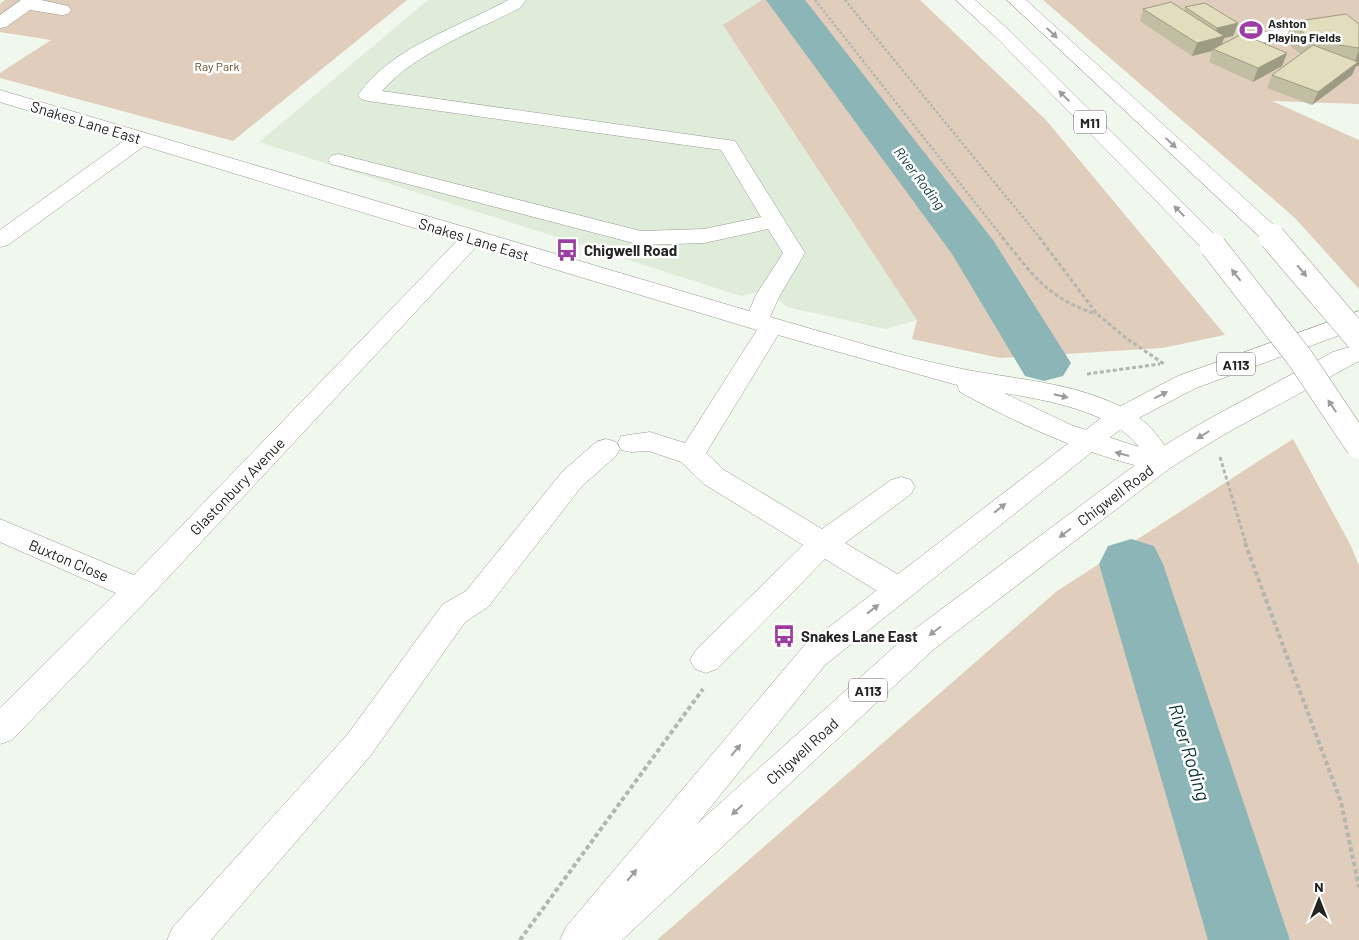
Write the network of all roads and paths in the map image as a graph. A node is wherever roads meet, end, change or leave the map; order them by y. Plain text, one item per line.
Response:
1 (517, 0) edge
2 (815, 0) edge
3 (845, 0) edge
4 (965, 0) edge
5 (1016, 0) edge
6 (29, 2) edge
7 (62, 10) dead end
8 (0, 23) edge
9 (1359, 35) edge
10 (1254, 40) edge
11 (0, 96) edge
12 (140, 139) junction
13 (338, 160) dead end
14 (775, 221) junction
15 (471, 239) junction
16 (0, 240) edge
17 (1097, 314) junction
18 (1359, 319) edge
19 (764, 324) junction
20 (1359, 339) edge
21 (1359, 352) edge
22 (1084, 374) dead end
23 (949, 376) junction
24 (1118, 418) junction
25 (1085, 443) junction
26 (1359, 446) edge
27 (1219, 452) dead end
28 (691, 455) junction
29 (1160, 461) junction
30 (901, 486) dead end
31 (0, 530) edge
32 (822, 544) junction
33 (898, 589) junction
34 (138, 590) junction
35 (706, 660) joint
36 (0, 730) edge
37 (1359, 887) edge
38 (186, 940) edge
39 (520, 940) edge
40 (579, 940) edge
41 (594, 940) edge

1 - 14 main road
2 - 17 path
3 - 17 path
26 -> 4 main road, M11, bridge
5 -> 20 main road, M11, bridge
6 - 7 main road
6 - 8 main road
9 - 10 main road
11 - 12 main road, Snakes Lane East
12 - 15 main road, Snakes Lane East
12 - 16 main road
13 - 14 main road
14 - 19 main road
15 - 19 main road, Snakes Lane East
15 - 34 main road, Glastonbury Avenue
17 - 22 path
24 -> 18 main road, A113
19 - 23 main road, Snakes Lane East
19 - 28 main road
21 -> 29 main road, Chigwell Road / A113
23 -> 24 main road, Snakes Lane East
23 - 25 main road, Snakes Lane East
24 - 25 main road, A113
24 - 29 main road, Chigwell Road
29 -> 25 main road, Chigwell Road
33 -> 25 main road, A113
27 - 37 path
28 - 32 main road
28 - 38 main road
29 -> 41 main road, Chigwell Road / A113
30 - 32 main road
31 - 34 main road, Buxton Close
32 - 33 main road
32 - 35 main road
40 -> 33 main road, A113
34 - 36 main road, Glastonbury Avenue
35 - 39 path

